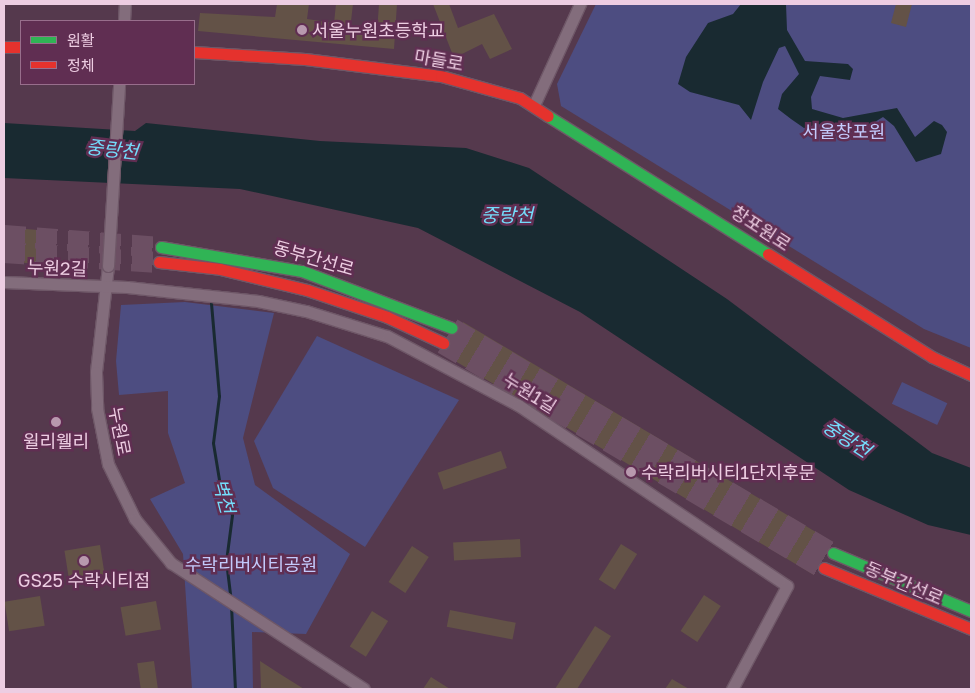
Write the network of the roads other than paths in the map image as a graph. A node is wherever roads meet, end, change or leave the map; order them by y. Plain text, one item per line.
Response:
1 (125, 4) edge
2 (580, 4) edge
3 (124, 20) edge
4 (4, 47) edge
5 (20, 47) edge
6 (195, 52) edge
7 (119, 85) edge
8 (534, 105) junction
9 (161, 247) tunnel mouth
10 (159, 262) tunnel mouth
11 (5, 282) edge
12 (107, 287) junction
13 (452, 328) tunnel mouth
14 (443, 343) tunnel mouth
15 (971, 374) edge
16 (833, 553) tunnel mouth
17 (824, 568) tunnel mouth
18 (971, 610) edge
19 (971, 629) edge
20 (364, 689) edge
21 (732, 689) edge

1 - 3 street
2 - 8 street
4 - 5 main road
6 - 8 main road, 마들로
7 - 12 street, 누원로, bridge
8 - 15 main road, 창포원로
9 - 13 main road, 동부간선로
10 - 14 main road, 동부간선로
11 - 12 street, 누원2길
12 - 20 street, 누원로
12 - 21 street, 누원1길
16 - 18 main road, 동부간선로
17 - 19 main road, 동부간선로

